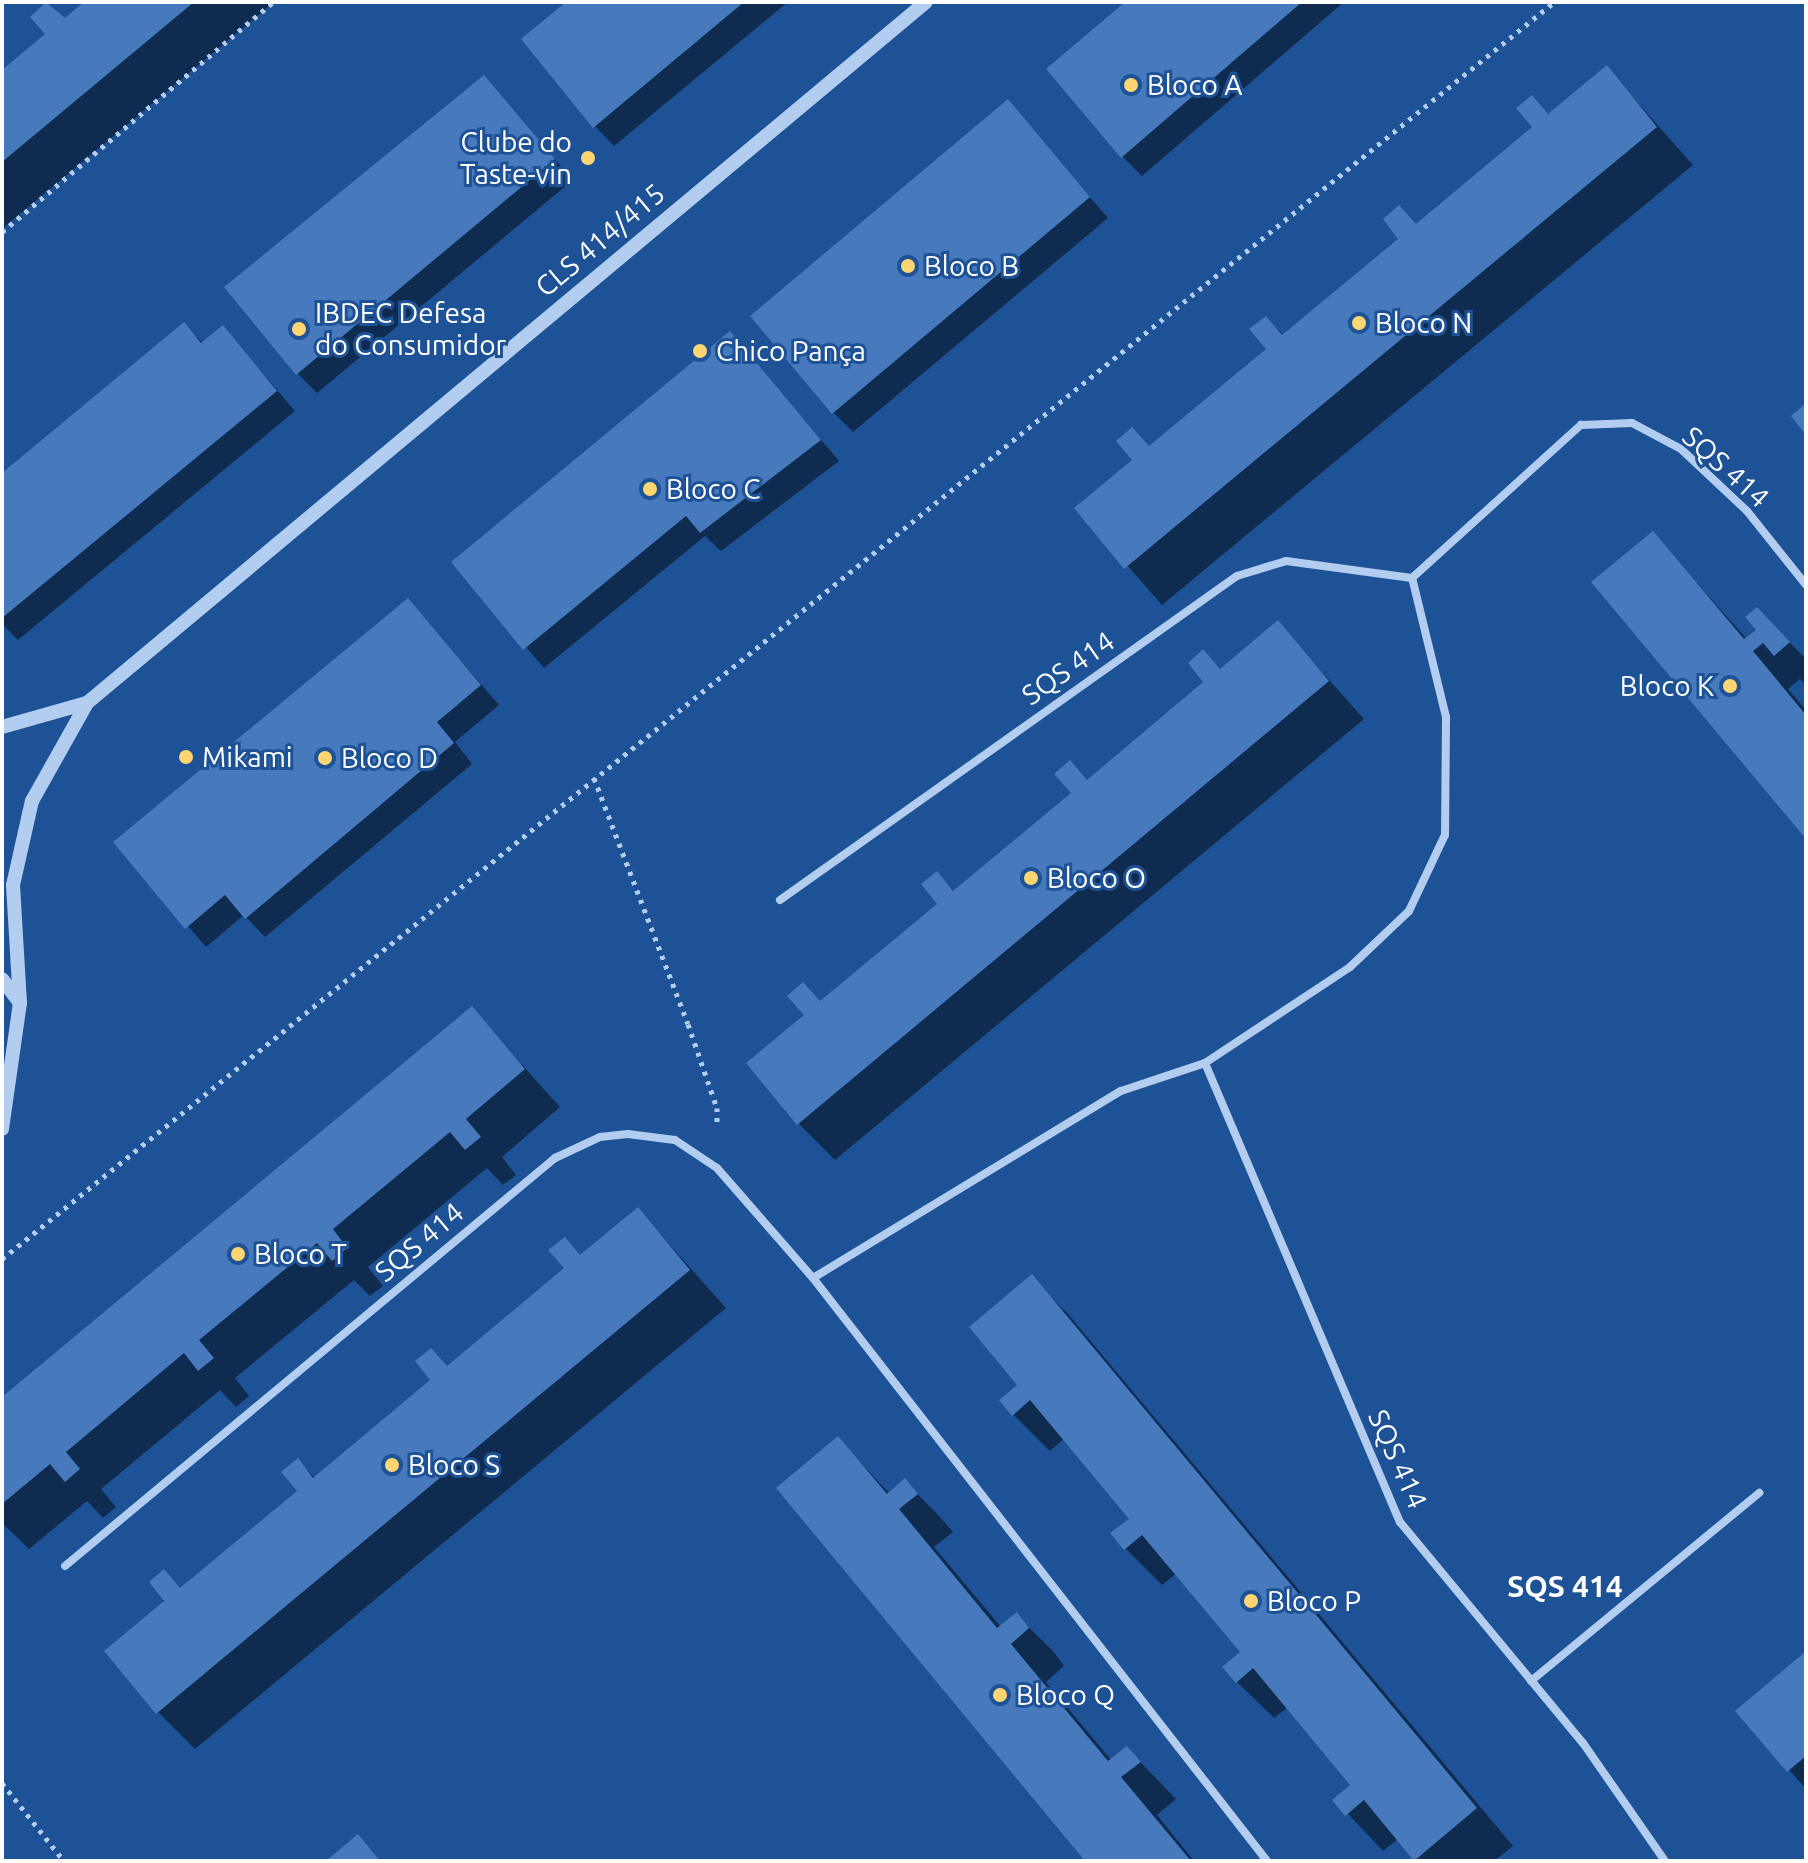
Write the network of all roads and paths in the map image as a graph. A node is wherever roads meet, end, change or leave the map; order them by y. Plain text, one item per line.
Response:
1 (273, 2) edge
2 (926, 2) edge
3 (1554, 2) edge
4 (2, 232) edge
5 (1412, 578) junction
6 (1806, 585) edge
7 (87, 703) junction
8 (2, 727) edge
9 (594, 778) junction
10 (780, 900) dead end
11 (2, 979) edge
12 (20, 1003) junction
13 (1205, 1063) junction
14 (2, 1129) edge
15 (717, 1168) junction
16 (2, 1259) edge
17 (813, 1278) junction
18 (1759, 1493) dead end
19 (65, 1566) dead end
20 (1531, 1681) junction
21 (2, 1783) edge
22 (64, 1861) edge
23 (1267, 1861) edge
24 (1665, 1861) edge

1 - 4 path
2 - 7 street, CLS 414/415
3 - 9 path
5 - 6 street, SQS 414
5 - 10 street, SQS 414
5 - 13 street
7 - 8 street
7 - 12 street
9 - 15 path
9 - 16 path
11 - 12 street
12 - 14 street
13 - 17 street
13 - 20 street, SQS 414
15 - 17 street, SQS 414
15 - 19 street, SQS 414
17 - 23 street, SQS 414
18 - 20 street
20 - 24 street, SQS 414
21 - 22 path

